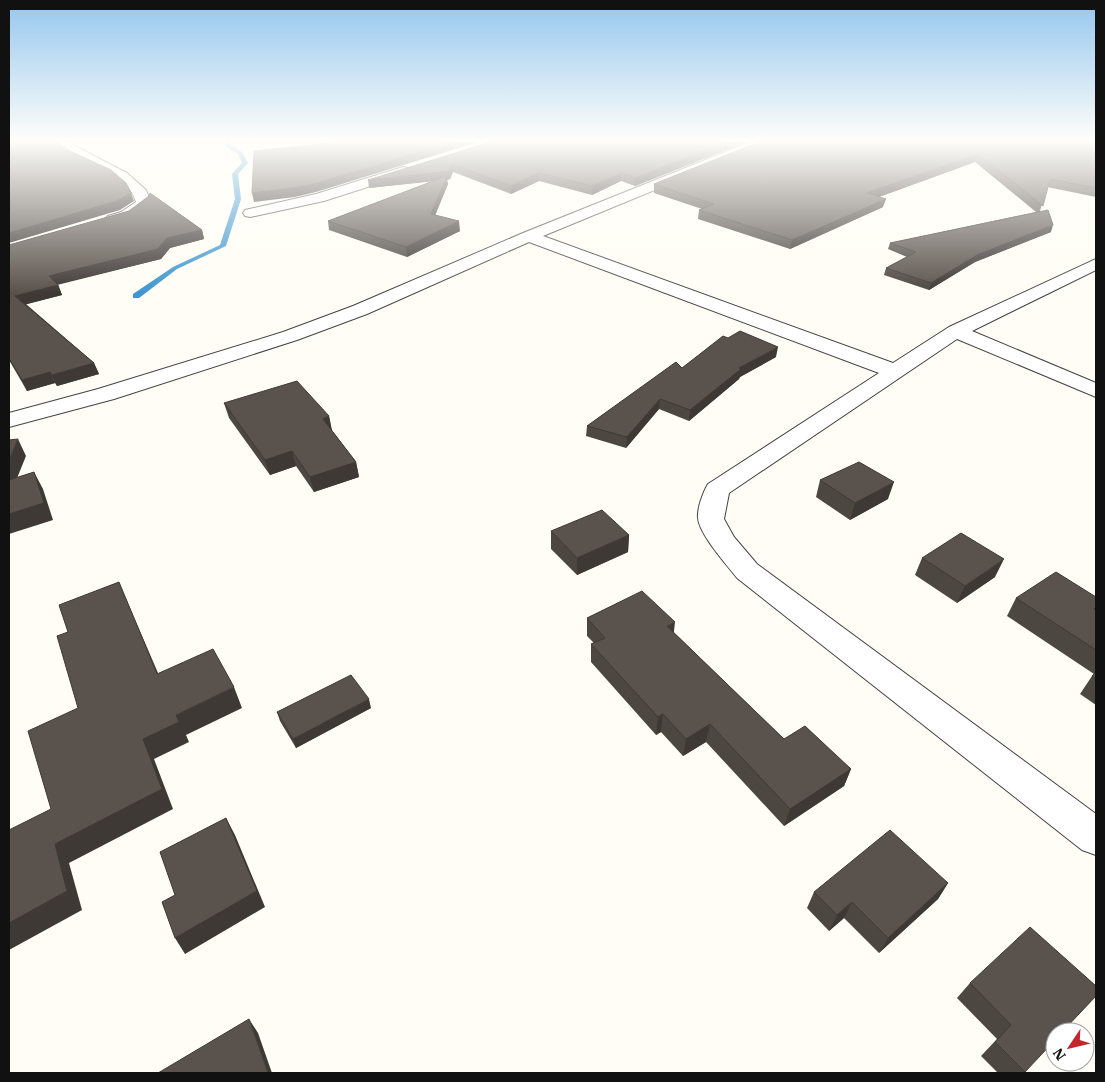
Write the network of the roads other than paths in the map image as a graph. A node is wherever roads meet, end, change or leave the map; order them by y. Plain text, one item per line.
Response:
1 (142, 192) edge
2 (336, 192) edge
3 (636, 192) edge
4 (250, 213) dead end
5 (98, 223) edge
6 (529, 236) junction
7 (1096, 264) edge
8 (956, 331) junction
9 (896, 372) junction
10 (1096, 392) edge
11 (9, 420) edge
12 (1096, 837) edge

1 - 5 street
2 - 4 street
3 - 6 street
6 - 9 street
6 - 11 street
7 - 8 street
8 - 9 street
8 - 10 street
9 - 12 street

